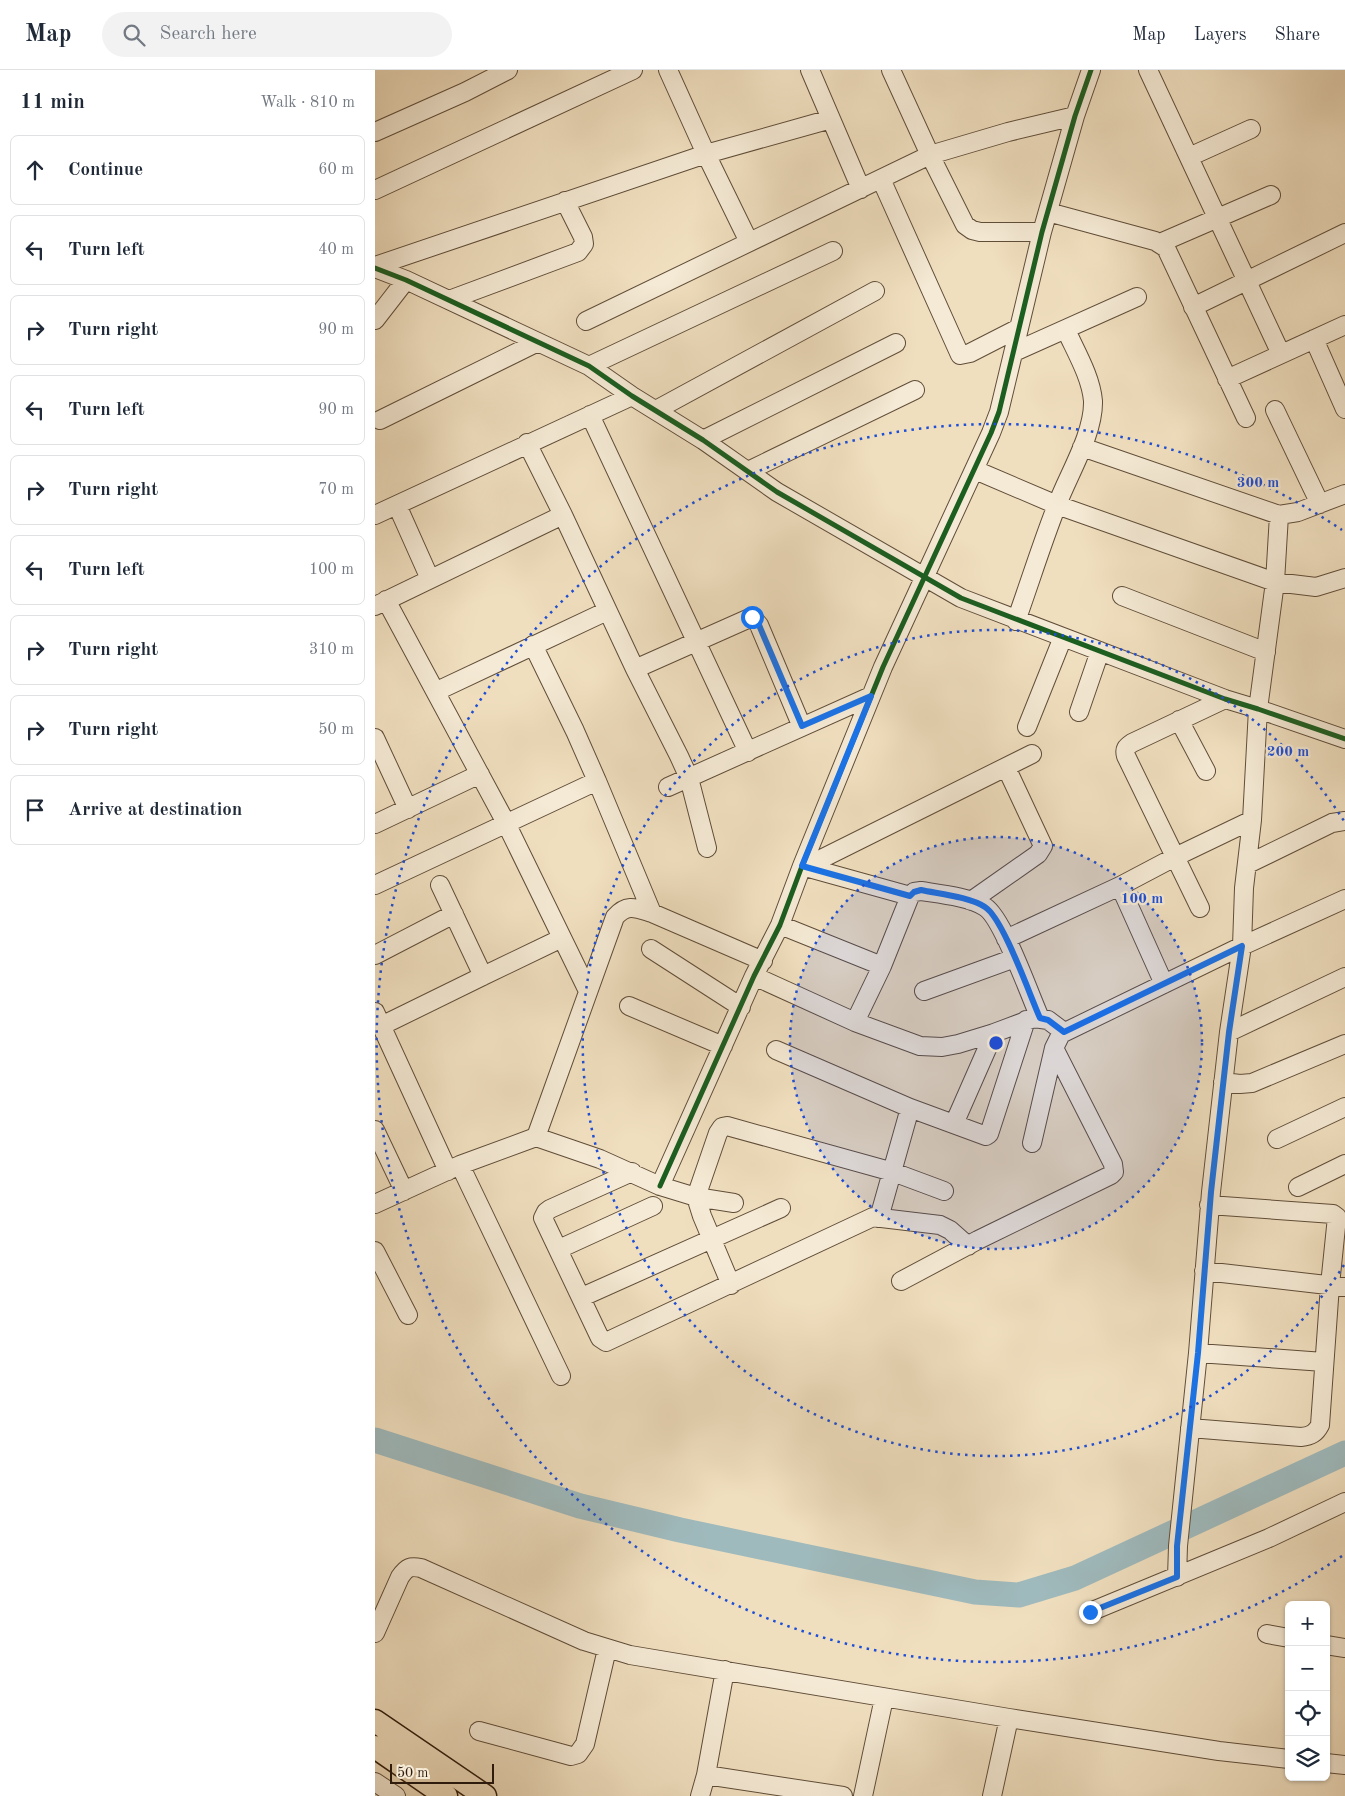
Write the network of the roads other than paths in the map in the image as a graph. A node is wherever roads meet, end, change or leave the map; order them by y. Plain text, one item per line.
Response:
1 (508, 70) edge
2 (633, 70) edge
3 (668, 70) edge
4 (810, 70) edge
5 (891, 70) edge
6 (1091, 70) edge
7 (1148, 70) edge
8 (1075, 116) junction
9 (831, 119) junction
10 (1251, 129) dead end
11 (375, 132) edge
12 (706, 154) junction
13 (930, 155) junction
14 (1189, 157) junction
15 (881, 180) junction
16 (861, 189) junction
17 (375, 190) edge
18 (1271, 195) dead end
19 (565, 201) junction
20 (1048, 212) junction
21 (1217, 218) junction
22 (1042, 232) junction
23 (1345, 233) edge
24 (749, 242) junction
25 (1160, 243) junction
26 (833, 251) dead end
27 (375, 267) edge
28 (406, 280) junction
29 (1247, 281) junction
30 (875, 291) dead end
31 (1137, 297) dead end
32 (449, 300) junction
33 (1193, 307) junction
34 (375, 320) edge
35 (586, 322) dead end
36 (1345, 325) edge
37 (1019, 328) junction
38 (1066, 330) junction
39 (1314, 339) junction
40 (537, 342) junction
41 (896, 343) dead end
42 (1014, 352) junction
43 (1281, 354) junction
44 (589, 366) junction
45 (1227, 380) junction
46 (915, 390) dead end
47 (632, 396) junction
48 (1345, 409) edge
49 (656, 410) junction
50 (1275, 410) dead end
51 (590, 415) junction
52 (1246, 418) dead end
53 (380, 420) dead end
54 (703, 440) junction
55 (527, 444) junction
56 (1082, 447) junction
57 (975, 470) junction
58 (748, 471) junction
59 (1345, 494) edge
60 (1321, 504) junction
61 (397, 505) junction
62 (1057, 505) junction
63 (375, 515) edge
64 (563, 515) junction
65 (1279, 515) junction
66 (924, 578) junction
67 (1345, 578) edge
68 (430, 579) junction
69 (1275, 582) junction
70 (1122, 596) dead end
71 (381, 603) edge
72 (607, 611) junction
73 (1016, 621) junction
74 (1063, 637) junction
75 (697, 641) junction
76 (533, 645) junction
77 (1100, 651) junction
78 (1266, 652) junction
79 (635, 669) junction
80 (437, 691) junction
81 (871, 696) junction
82 (1225, 699) junction
83 (1259, 709) junction
84 (1079, 712) dead end
85 (1179, 720) junction
86 (802, 726) junction
87 (1027, 727) dead end
88 (375, 738) edge
89 (1345, 739) edge
90 (748, 752) junction
91 (1032, 754) dead end
92 (1006, 767) junction
93 (1206, 771) dead end
94 (480, 774) junction
95 (689, 778) junction
96 (597, 781) junction
97 (668, 787) dead end
98 (408, 809) junction
99 (1344, 819) edge
100 (1251, 820) junction
101 (506, 823) junction
102 (375, 824) edge
103 (707, 848) dead end
104 (1175, 857) junction
105 (1248, 864) junction
106 (803, 866) junction
107 (375, 885) edge
108 (440, 885) dead end
109 (1119, 886) junction
110 (910, 896) junction
111 (1345, 898) edge
112 (971, 901) junction
113 (1201, 908) dead end
114 (652, 913) junction
115 (454, 914) junction
116 (780, 925) junction
117 (562, 938) junction
118 (1006, 938) junction
119 (1242, 946) junction
120 (651, 949) dead end
121 (375, 955) edge
122 (1015, 958) junction
123 (882, 966) junction
124 (758, 969) junction
125 (483, 976) junction
126 (1345, 977) edge
127 (1164, 984) junction
128 (588, 991) junction
129 (924, 992) dead end
130 (629, 1006) dead end
131 (741, 1007) junction
132 (378, 1019) edge
133 (1033, 1019) junction
134 (855, 1022) junction
135 (1064, 1032) junction
136 (1229, 1032) junction
137 (994, 1033) junction
138 (1345, 1044) edge
139 (723, 1046) junction
140 (1054, 1048) junction
141 (776, 1050) dead end
142 (1223, 1082) junction
143 (1345, 1107) edge
144 (910, 1108) junction
145 (954, 1124) junction
146 (375, 1130) edge
147 (535, 1137) junction
148 (1277, 1139) dead end
149 (1032, 1143) dead end
150 (1345, 1164) edge
151 (454, 1168) junction
152 (632, 1172) junction
153 (893, 1172) junction
154 (660, 1186) junction
155 (1298, 1187) dead end
156 (404, 1191) junction
157 (944, 1191) dead end
158 (697, 1198) junction
159 (734, 1203) dead end
160 (375, 1204) edge
161 (1209, 1205) junction
162 (653, 1206) dead end
163 (781, 1208) dead end
164 (879, 1218) junction
165 (713, 1240) junction
166 (967, 1246) junction
167 (559, 1249) junction
168 (375, 1251) edge
169 (1204, 1271) junction
170 (901, 1281) dead end
171 (731, 1285) junction
172 (1338, 1286) edge
173 (582, 1297) junction
174 (408, 1315) dead end
175 (1198, 1353) junction
176 (1324, 1362) junction
177 (561, 1376) dead end
178 (1190, 1428) junction
179 (1345, 1502) edge
180 (1177, 1577) junction
181 (1090, 1612) dead end
182 (375, 1633) edge
183 (1267, 1634) dead end
184 (1285, 1637) edge
185 (1330, 1646) edge
186 (1345, 1648) edge
187 (607, 1649) junction
188 (725, 1670) junction
189 (884, 1698) junction
190 (1009, 1718) junction
191 (375, 1721) edge
192 (479, 1731) dead end
193 (375, 1747) edge
194 (1285, 1759) edge
195 (1330, 1763) edge
196 (1345, 1765) edge
197 (706, 1775) junction
198 (375, 1782) edge
199 (396, 1796) edge
200 (446, 1796) edge
201 (485, 1796) edge
202 (700, 1796) edge
203 (843, 1796) edge
204 (863, 1796) edge
205 (992, 1796) edge

1 - 11 street
2 - 17 street
3 - 12 street
4 - 9 street
5 - 13 street
6 - 8 street
7 - 14 street
8 - 13 street
8 - 20 street
9 - 12 street
9 - 16 street
10 - 14 street
12 - 19 street
12 - 24 street
13 - 15 street
13 - 22 street
14 - 21 street
15 - 16 street
15 - 37 street
16 - 24 street
18 - 21 street
19 - 27 street
19 - 32 street
20 - 22 street
20 - 25 street
21 - 25 street
21 - 29 street
22 - 37 street
23 - 29 street
24 - 35 street
25 - 33 street
26 - 44 street
27 - 28 street
28 - 32 street
28 - 34 street
29 - 33 street
29 - 43 street
30 - 49 street
31 - 38 street
32 - 40 street
33 - 45 street
36 - 39 street
37 - 42 street
38 - 42 street
38 - 56 street
39 - 43 street
39 - 48 street
40 - 44 street
40 - 53 street
41 - 54 street
42 - 57 street
43 - 45 street
44 - 47 street
45 - 52 street
46 - 58 street
47 - 49 street
47 - 51 street
49 - 54 street
50 - 60 street
51 - 55 street
51 - 75 street
54 - 58 street
55 - 61 street
55 - 64 street
56 - 62 street
56 - 65 street
57 - 62 street
57 - 66 street
58 - 66 street
59 - 60 street
60 - 65 street
61 - 63 street
61 - 68 street
62 - 69 street
62 - 73 street
64 - 68 street
64 - 72 street
65 - 69 street
66 - 73 street
66 - 81 street
67 - 69 street
68 - 71 street
69 - 78 street
70 - 78 street
71 - 80 street
72 - 76 street
72 - 79 street
73 - 74 street
74 - 77 street
74 - 87 street
75 - 79 street
75 - 86 street
75 - 90 street
76 - 80 street
76 - 96 street
77 - 82 street
77 - 84 street
78 - 83 street
79 - 95 street
80 - 94 street
81 - 86 street
81 - 106 street
82 - 83 street
82 - 85 street
83 - 89 street
83 - 100 street
85 - 93 street
85 - 104 street
86 - 90 street
88 - 98 street
90 - 95 street
91 - 92 street
92 - 106 street
92 - 112 street
94 - 98 street
94 - 101 street
95 - 97 street
95 - 103 street
96 - 101 street
96 - 114 street
98 - 102 street
99 - 105 street
100 - 104 street
100 - 105 street
101 - 107 street
101 - 117 street
104 - 109 street
104 - 113 street
105 - 119 street
106 - 110 street
106 - 116 street
108 - 115 street
109 - 118 street
109 - 127 street
110 - 112 street
110 - 123 street
111 - 119 street
112 - 118 street
114 - 124 street
114 - 128 street
115 - 121 street
115 - 125 street
116 - 123 street
116 - 124 street
117 - 125 street
117 - 128 street
118 - 122 street
119 - 127 street
119 - 136 street
120 - 131 street
122 - 129 street
122 - 133 street
123 - 134 street
124 - 131 street
124 - 134 street
125 - 132 street
126 - 136 street
127 - 135 street
128 - 147 street
130 - 139 street
131 - 139 street
132 - 151 street
133 - 135 street
133 - 137 street
133 - 145 street
134 - 137 street
135 - 140 street
136 - 142 street
137 - 145 street
138 - 142 street
139 - 154 street
140 - 149 street
140 - 166 street
141 - 144 street
142 - 161 street
143 - 148 street
144 - 145 street
144 - 153 street
146 - 156 street
147 - 151 street
147 - 152 street
150 - 155 street
151 - 156 street
151 - 177 street
152 - 154 street
152 - 167 street
153 - 157 street
153 - 158 street
153 - 164 street
154 - 158 street
156 - 160 street
158 - 159 street
158 - 165 street
161 - 169 street
161 - 172 street
162 - 167 street
163 - 165 street
164 - 166 street
164 - 171 street
165 - 171 street
165 - 173 street
166 - 170 street
167 - 173 street
168 - 174 street
169 - 172 street
169 - 175 street
171 - 173 street
172 - 176 street
175 - 176 street
175 - 178 street
176 - 178 street
178 - 180 street
179 - 180 street
180 - 181 street
182 - 187 street
183 - 184 street
185 - 186 street
187 - 188 street
187 - 192 street
188 - 189 street
188 - 197 street
189 - 190 street
189 - 204 street
190 - 194 street
190 - 205 street
191 - 201 main road
193 - 200 main road
195 - 196 street
197 - 202 street
197 - 203 street
198 - 199 street

